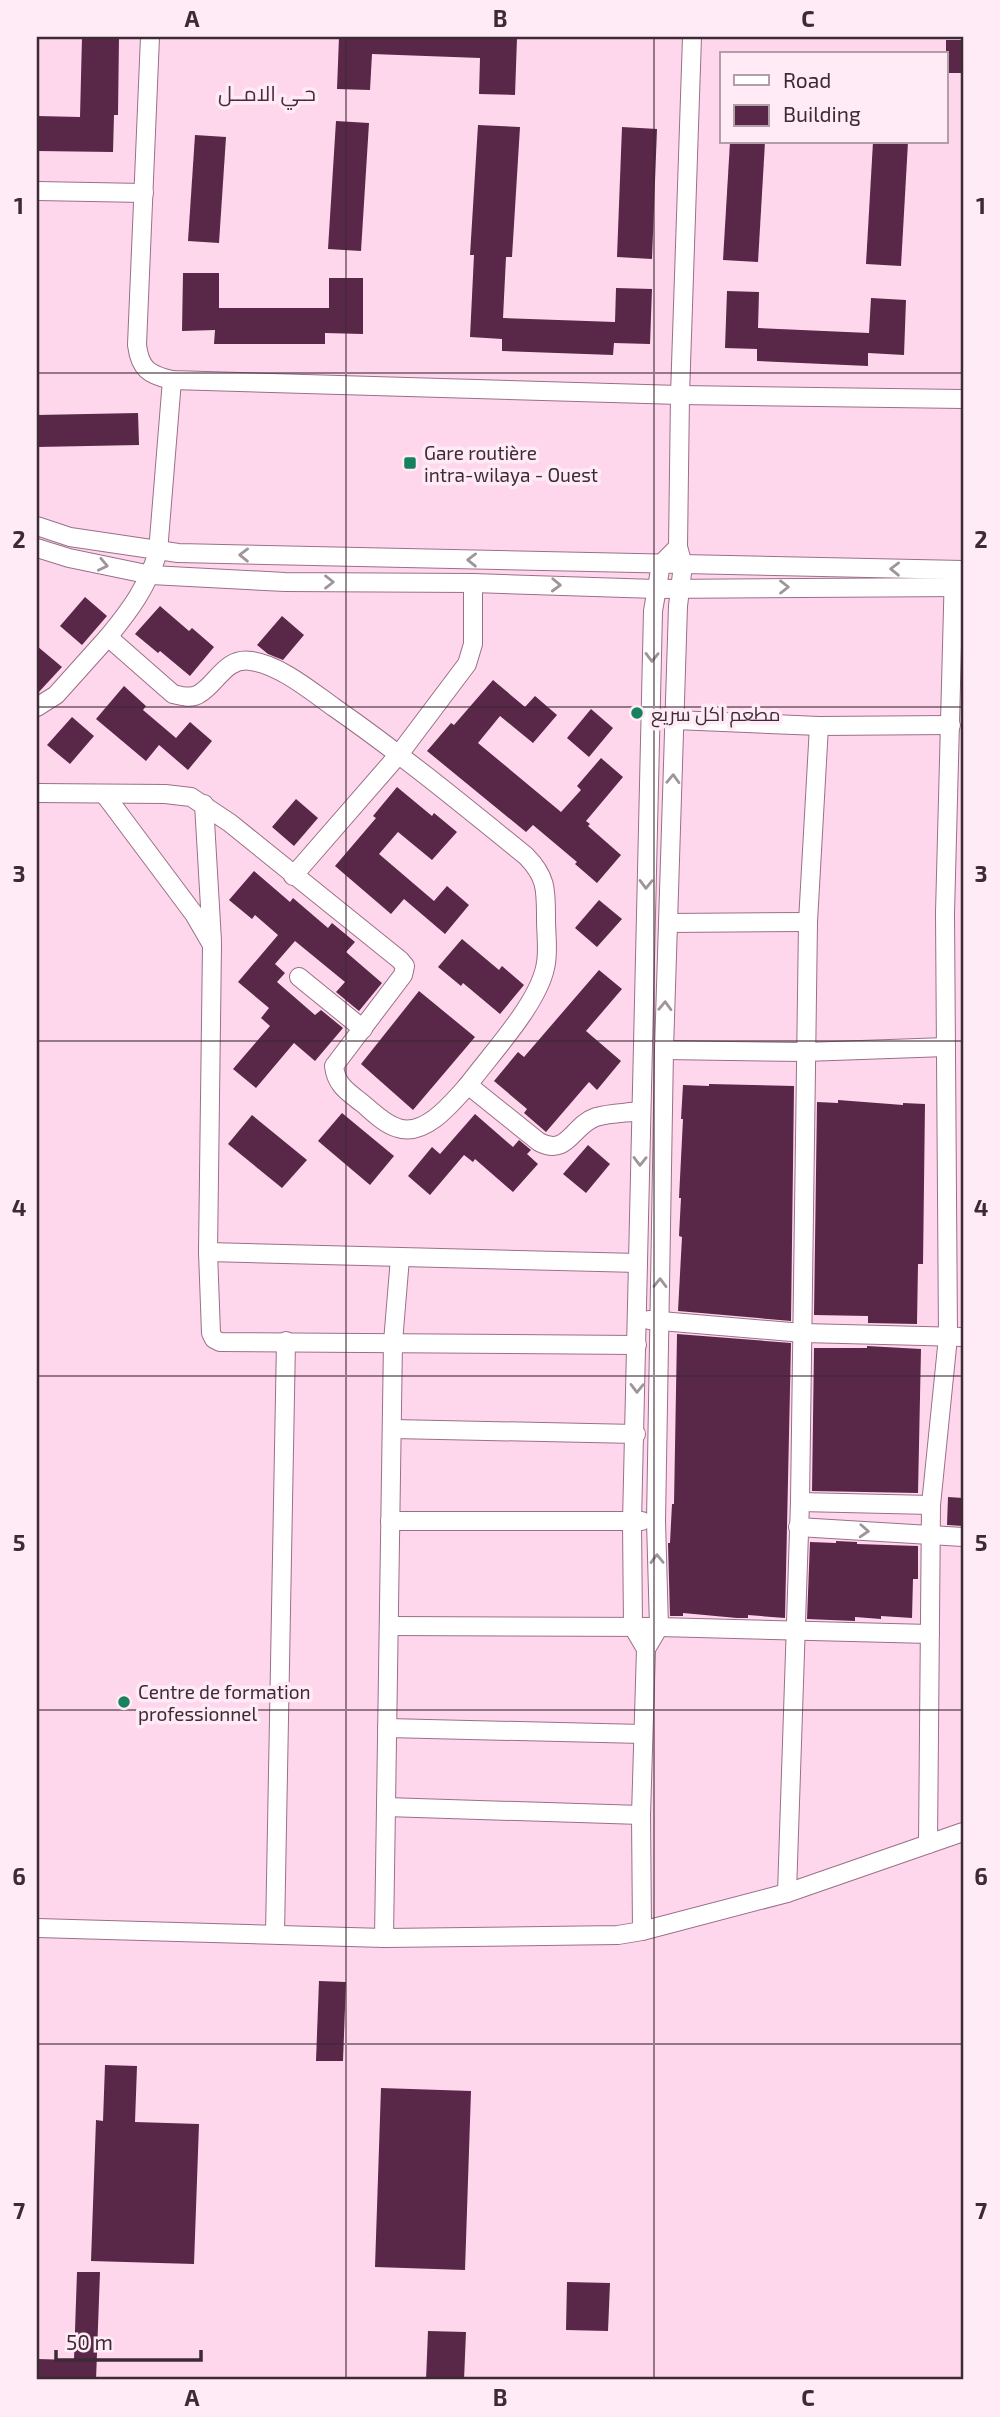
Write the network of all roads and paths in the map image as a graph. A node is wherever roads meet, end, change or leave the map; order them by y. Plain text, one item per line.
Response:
1 (150, 37) edge
2 (692, 37) edge
3 (37, 191) edge
4 (144, 193) junction
5 (172, 380) junction
6 (680, 395) junction
7 (963, 399) edge
8 (37, 526) edge
9 (37, 548) edge
10 (158, 552) junction
11 (680, 556) junction
12 (661, 564) junction
13 (151, 575) junction
14 (959, 579) edge
15 (472, 583) junction
16 (681, 588) junction
17 (656, 589) junction
18 (108, 637) junction
19 (37, 707) edge
20 (675, 720) junction
21 (951, 725) junction
22 (819, 726) junction
23 (400, 753) junction
24 (37, 793) edge
25 (105, 795) junction
26 (204, 804) junction
27 (293, 876) junction
28 (954, 913) edge
29 (808, 922) junction
30 (668, 923) junction
31 (212, 945) junction
32 (299, 977) dead end
33 (363, 1029) junction
34 (946, 1046) junction
35 (664, 1050) junction
36 (805, 1052) junction
37 (468, 1085) junction
38 (956, 1091) edge
39 (640, 1111) junction
40 (208, 1252) junction
41 (400, 1258) junction
42 (638, 1263) junction
43 (638, 1319) junction
44 (660, 1321) junction
45 (803, 1333) junction
46 (956, 1337) edge
47 (286, 1341) junction
48 (393, 1342) junction
49 (638, 1345) junction
50 (393, 1429) junction
51 (636, 1434) junction
52 (800, 1502) junction
53 (931, 1505) junction
54 (390, 1521) junction
55 (656, 1521) junction
56 (632, 1522) junction
57 (798, 1527) junction
58 (931, 1535) junction
59 (963, 1537) edge
60 (389, 1626) junction
61 (633, 1627) junction
62 (659, 1627) junction
63 (794, 1630) junction
64 (930, 1634) junction
65 (646, 1649) junction
66 (387, 1728) junction
67 (642, 1734) junction
68 (386, 1807) junction
69 (641, 1815) junction
70 (963, 1832) edge
71 (928, 1844) junction
72 (787, 1893) junction
73 (37, 1928) edge
74 (642, 1931) junction
75 (275, 1934) junction
76 (384, 1938) junction

1 - 4 street
2 - 6 street
3 - 4 street
4 - 5 street
5 - 6 street
5 - 10 street
6 - 7 street
6 - 11 street
8 - 10 street
9 -> 13 street
12 -> 10 street
10 - 13 street
11 - 12 street
14 -> 11 street
11 - 16 street
12 - 17 street
13 -> 15 street
13 - 18 street
16 -> 14 street
14 - 21 street
15 -> 17 street
15 - 23 street
16 - 17 street
16 - 20 street
17 -> 39 street
18 - 19 street
18 - 23 street
20 - 22 street
30 -> 20 street
21 - 22 street
21 - 28 street
22 - 29 street
23 - 27 street
23 - 37 street
24 - 25 street
25 - 26 street
25 - 31 street
26 - 27 street
26 - 31 street
27 - 33 street
28 - 34 street
29 - 30 street
29 - 36 street
35 -> 30 street
31 - 40 street
32 - 33 street
33 - 37 street
34 - 36 street
34 - 38 street
35 - 36 street
44 -> 35 street
36 - 45 street
37 - 39 street
38 - 46 street
39 -> 42 street
40 - 41 street
40 - 47 street
41 - 42 street
41 - 48 street
42 - 43 street
43 - 44 street
43 - 49 street
44 - 45 street
44 - 55 street
45 - 46 street
45 - 52 street
46 - 53 street
47 - 48 street
47 - 75 street
48 - 49 street
48 - 50 street
49 -> 51 street
50 - 51 street
50 - 54 street
51 - 56 street
52 - 53 street
52 - 57 street
53 - 58 street
54 - 56 street
54 - 60 street
55 - 56 street
62 -> 55 street
56 - 61 street
57 -> 58 street
57 - 63 street
58 - 59 street
58 - 64 street
60 - 61 street
60 - 66 street
61 - 62 street
61 - 65 street
62 - 63 street
62 - 65 street
63 - 64 street
63 - 72 street
64 - 71 street
65 - 67 street
66 - 67 street
66 - 68 street
67 - 69 street
68 - 69 street
68 - 76 street
69 - 74 street
70 - 71 street
71 - 72 street
72 - 74 street
73 - 75 street
74 - 76 street
75 - 76 street

